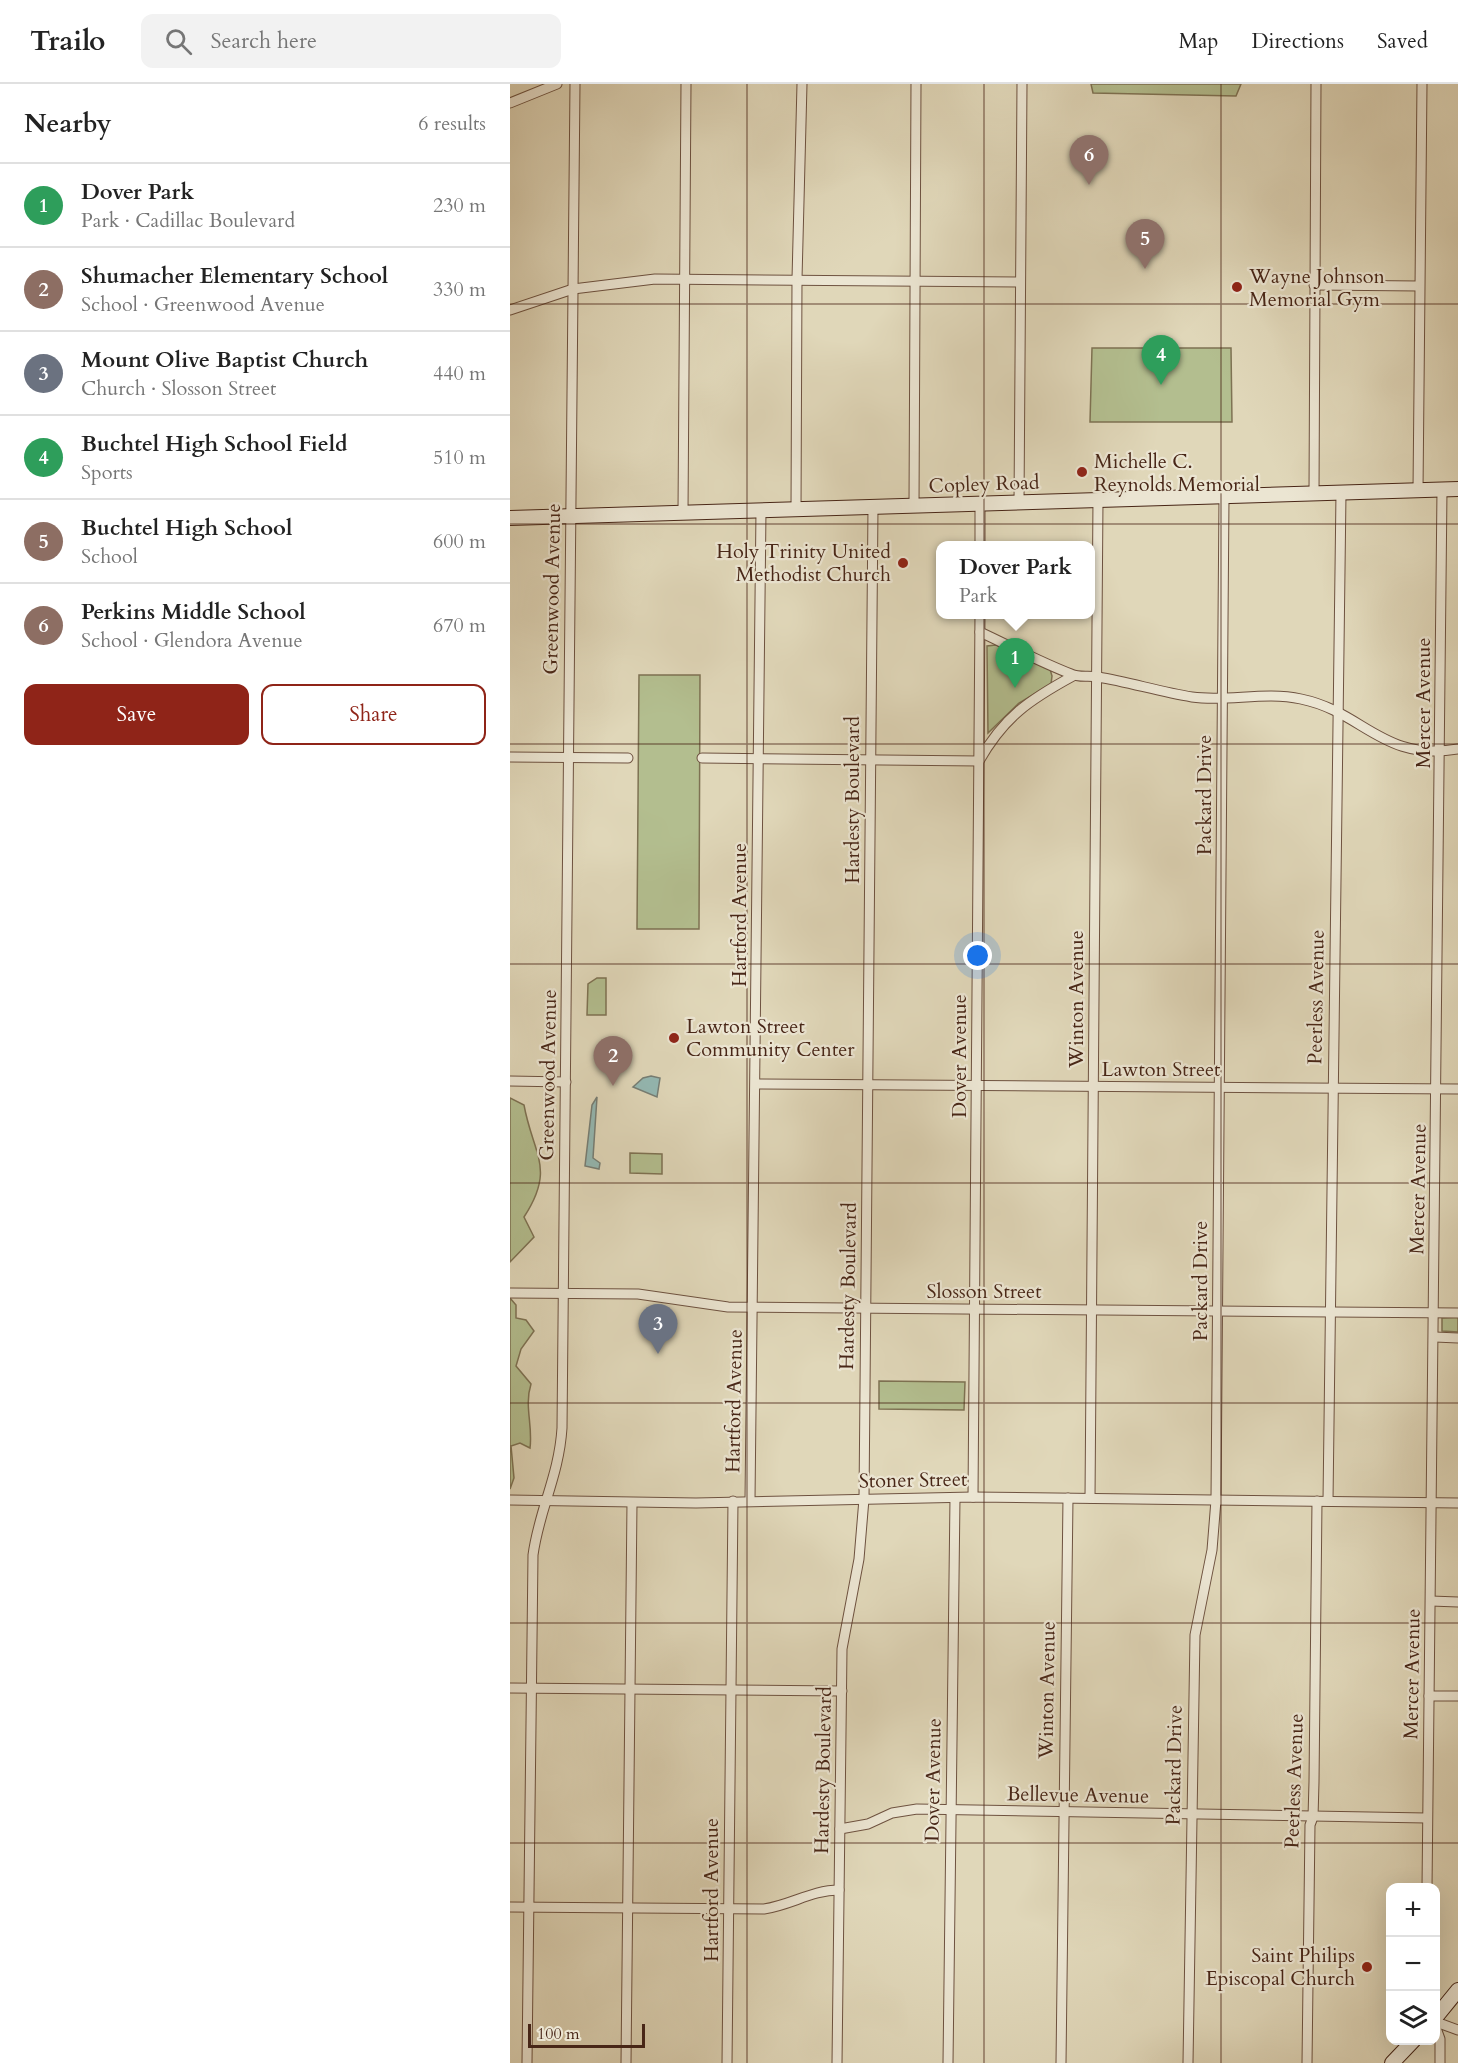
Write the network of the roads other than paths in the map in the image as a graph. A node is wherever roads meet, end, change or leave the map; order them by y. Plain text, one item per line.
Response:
1 (557, 84) edge
2 (575, 84) edge
3 (686, 84) edge
4 (802, 84) edge
5 (916, 84) edge
6 (1022, 84) edge
7 (1316, 84) edge
8 (1422, 84) edge
9 (510, 102) edge
10 (685, 278) junction
11 (797, 279) junction
12 (915, 281) junction
13 (1020, 282) junction
14 (1314, 285) junction
15 (1419, 286) junction
16 (573, 289) junction
17 (510, 310) edge
18 (1458, 489) edge
19 (1418, 490) junction
20 (1442, 490) junction
21 (1314, 493) junction
22 (1341, 493) junction
23 (1224, 497) junction
24 (1098, 500) junction
25 (1019, 503) junction
26 (980, 504) junction
27 (914, 506) junction
28 (873, 507) junction
29 (796, 509) junction
30 (761, 510) junction
31 (683, 513) junction
32 (571, 516) junction
33 (510, 518) edge
34 (980, 541) edge
35 (980, 619) edge
36 (980, 632) junction
37 (1073, 676) junction
38 (1096, 676) junction
39 (1222, 698) junction
40 (1338, 711) junction
41 (1458, 748) edge
42 (1440, 752) junction
43 (510, 757) edge
44 (569, 757) junction
45 (628, 758) dead end
46 (702, 758) dead end
47 (758, 759) junction
48 (870, 761) junction
49 (979, 761) junction
50 (510, 1081) edge
51 (566, 1082) junction
52 (756, 1084) junction
53 (868, 1084) junction
54 (977, 1086) junction
55 (1093, 1087) junction
56 (1219, 1088) junction
57 (1333, 1088) junction
58 (1437, 1089) junction
59 (1458, 1089) edge
60 (510, 1293) edge
61 (563, 1293) junction
62 (754, 1307) junction
63 (866, 1308) junction
64 (975, 1309) junction
65 (1091, 1310) junction
66 (1217, 1311) junction
67 (1330, 1312) junction
68 (1434, 1313) junction
69 (1458, 1313) edge
70 (1435, 1337) junction
71 (1458, 1338) edge
72 (973, 1497) junction
73 (955, 1498) junction
74 (1068, 1498) junction
75 (1090, 1498) junction
76 (864, 1499) junction
77 (510, 1500) edge
78 (750, 1500) junction
79 (1216, 1500) junction
80 (547, 1501) junction
81 (733, 1501) junction
82 (1317, 1501) junction
83 (1328, 1501) junction
84 (1433, 1502) junction
85 (632, 1503) junction
86 (1458, 1503) edge
87 (1431, 1601) junction
88 (1458, 1602) edge
89 (510, 1688) edge
90 (531, 1688) junction
91 (630, 1689) junction
92 (732, 1690) junction
93 (842, 1691) junction
94 (1429, 1696) junction
95 (1458, 1696) edge
96 (950, 1809) junction
97 (1064, 1813) junction
98 (1192, 1814) junction
99 (1313, 1817) junction
100 (1426, 1818) junction
101 (840, 1829) junction
102 (1427, 1883) edge
103 (839, 1890) junction
104 (510, 1907) edge
105 (529, 1907) junction
106 (628, 1908) junction
107 (728, 1909) junction
108 (1458, 1990) edge
109 (1440, 2013) edge
110 (1440, 2023) edge
111 (1458, 2030) edge
112 (1408, 2045) edge
113 (1440, 2045) edge
114 (527, 2063) edge
115 (626, 2063) edge
116 (727, 2063) edge
117 (837, 2063) edge
118 (948, 2063) edge
119 (1060, 2063) edge
120 (1188, 2063) edge
121 (1306, 2063) edge
122 (1392, 2063) edge
123 (1440, 2063) edge

1 - 9 street
2 - 16 street, Greenwood Avenue
3 - 10 street
4 - 11 street
5 - 12 street
6 - 13 street
7 - 14 street
8 - 15 street
10 - 11 street
10 - 16 street
10 - 31 street
11 - 12 street
11 - 29 street
12 - 13 street
12 - 27 street
13 - 25 street
14 - 15 street
14 - 21 street
15 - 19 street
16 - 17 street
16 - 32 street, Greenwood Avenue
18 - 20 main road, Copley Road
19 - 20 main road, Copley Road
19 - 22 main road, Copley Road
20 - 42 street, Mercer Avenue
21 - 22 main road, Copley Road
21 - 23 main road, Copley Road
22 - 40 street, Peerless Avenue
23 - 24 main road, Copley Road
23 - 39 street, Packard Drive
24 - 25 main road, Copley Road
24 - 38 street, Winton Avenue
25 - 26 main road, Copley Road
26 - 27 main road, Copley Road
26 - 34 street
27 - 28 main road, Copley Road
28 - 29 main road, Copley Road
28 - 48 street, Hardesty Boulevard
29 - 30 main road, Copley Road
30 - 31 main road, Copley Road
30 - 47 street, Hartford Avenue
31 - 32 main road, Copley Road
32 - 33 main road, Copley Road
32 - 44 street, Greenwood Avenue
35 - 36 street, Dover Avenue
36 - 37 street
36 - 49 street, Dover Avenue
37 - 38 street
37 - 49 street
38 - 39 street
38 - 55 street, Winton Avenue
39 - 40 street
39 - 56 street, Packard Drive
40 - 42 street
40 - 57 street, Peerless Avenue
41 - 42 street
42 - 58 street, Mercer Avenue
43 - 44 street
44 - 45 street
44 - 51 street, Greenwood Avenue
46 - 47 street
47 - 48 street
47 - 52 street, Hartford Avenue
48 - 49 street
48 - 53 street, Hardesty Boulevard
49 - 54 street, Dover Avenue
50 - 51 street
51 - 61 street, Greenwood Avenue
52 - 53 street, Lawton Street
52 - 62 street, Hartford Avenue
53 - 54 street, Lawton Street
53 - 63 street, Hardesty Boulevard
54 - 55 street, Lawton Street
54 - 64 street, Dover Avenue
55 - 56 street, Lawton Street
55 - 65 street, Winton Avenue
56 - 57 street, Lawton Street
56 - 66 street, Packard Drive
57 - 58 street, Lawton Street
57 - 67 street, Peerless Avenue
58 - 59 street, Lawton Street
58 - 68 street, Mercer Avenue
60 - 61 street, Slosson Street
61 - 62 street, Slosson Street
61 - 80 street, Greenwood Avenue
62 - 63 street, Slosson Street
62 - 78 street, Hartford Avenue
63 - 64 street, Slosson Street
63 - 76 street, Hardesty Boulevard
64 - 65 street, Slosson Street
64 - 72 street, Dover Avenue
65 - 66 street, Slosson Street
65 - 75 street, Winton Avenue
66 - 67 street, Slosson Street
66 - 79 street, Packard Drive
67 - 68 street, Slosson Street
67 - 83 street, Peerless Avenue
68 - 69 street, Slosson Street
68 - 70 street, Mercer Avenue
70 - 71 street
70 - 84 street, Mercer Avenue
72 - 73 street, Stoner Street
72 - 74 street, Stoner Street
73 - 76 street, Stoner Street
73 - 96 street, Dover Avenue
74 - 75 street, Stoner Street
74 - 97 street, Winton Avenue
75 - 79 street, Stoner Street
76 - 78 street, Stoner Street
76 - 93 street, Hardesty Boulevard
77 - 80 street, Stoner Street
78 - 81 street, Stoner Street
79 - 82 street, Stoner Street
79 - 98 street, Packard Drive
80 - 85 street, Stoner Street
80 - 90 street, Greenwood Avenue
81 - 85 street, Stoner Street
81 - 92 street, Hartford Avenue
82 - 83 street, Stoner Street
82 - 99 street, Peerless Avenue
83 - 84 street
84 - 86 street
84 - 87 street, Mercer Avenue
85 - 91 street
87 - 88 street
87 - 94 street, Mercer Avenue
89 - 90 street
90 - 91 street
90 - 105 street, Greenwood Avenue
91 - 92 street
91 - 106 street
92 - 93 street
92 - 107 street, Hartford Avenue
93 - 101 street, Hardesty Boulevard
94 - 95 street
94 - 100 street, Mercer Avenue
96 - 97 street, Bellevue Avenue
96 - 101 street, Bellevue Avenue
96 - 118 street, Dover Avenue
97 - 98 street, Bellevue Avenue
97 - 119 street, Winton Avenue
98 - 99 street, Bellevue Avenue
98 - 120 street, Packard Drive
99 - 100 street, Bellevue Avenue
99 - 121 street, Peerless Avenue
100 - 102 street, Mercer Avenue
101 - 103 street, Hardesty Boulevard
103 - 107 street
103 - 117 street, Hardesty Boulevard
104 - 105 street
105 - 106 street
105 - 114 street, Greenwood Avenue
106 - 107 street
106 - 115 street
107 - 116 street, Hartford Avenue
108 - 109 main road
110 - 111 street
112 - 122 main road
113 - 123 street

